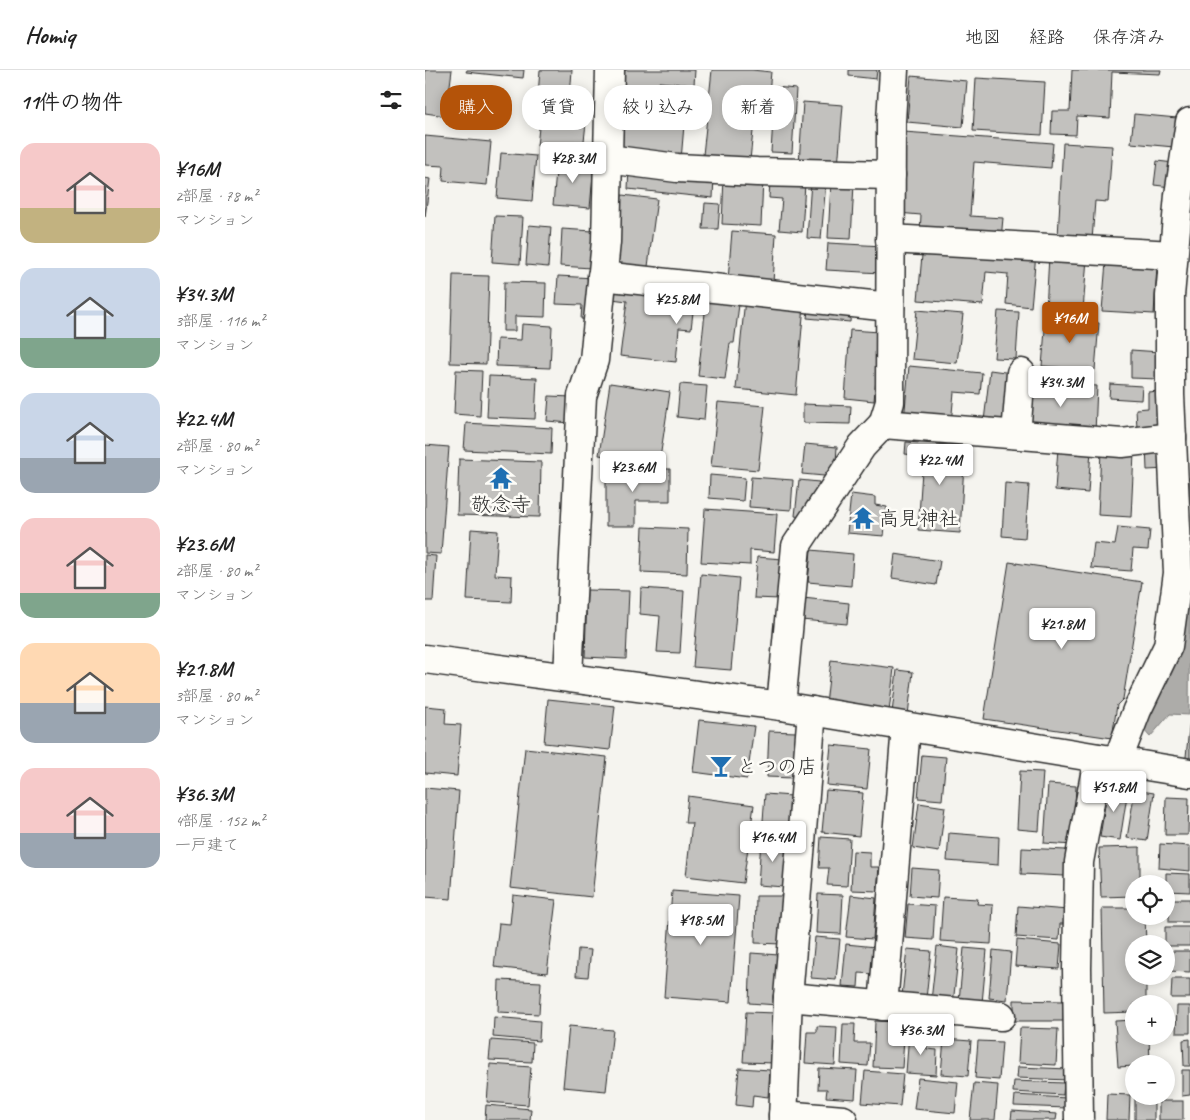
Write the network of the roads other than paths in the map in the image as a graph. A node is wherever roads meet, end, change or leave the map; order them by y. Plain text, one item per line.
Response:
1 (609, 70) edge
2 (894, 70) edge
3 (1190, 122) edge
4 (608, 159) junction
5 (891, 175) junction
6 (1184, 196) edge
7 (891, 239) junction
8 (1173, 255) junction
9 (603, 276) junction
10 (1180, 298) edge
11 (890, 307) junction
12 (1021, 373) dead end
13 (883, 424) junction
14 (1015, 434) junction
15 (1172, 437) junction
16 (425, 659) edge
17 (568, 676) junction
18 (781, 706) junction
19 (812, 711) junction
20 (906, 727) junction
21 (1108, 760) junction
22 (1190, 774) edge
23 (789, 997) junction
24 (883, 1006) junction
25 (1001, 1016) dead end
26 (783, 1117) edge
27 (843, 1120) edge
28 (1079, 1120) edge

1 - 4 street
2 - 5 street
3 - 6 street
4 - 5 street
4 - 9 street
5 - 7 street
6 - 8 street
7 - 8 street
7 - 11 street
8 - 10 street
9 - 11 street
9 - 17 street
10 - 15 street
11 - 13 street
12 - 14 street
13 - 14 street
13 - 18 street
14 - 15 street
15 - 21 street
16 - 17 street
17 - 18 street
18 - 19 street
19 - 20 street
19 - 23 street
20 - 21 street
20 - 24 street
21 - 22 street
21 - 28 street
23 - 24 street
23 - 26 street
24 - 25 street
26 - 27 street

